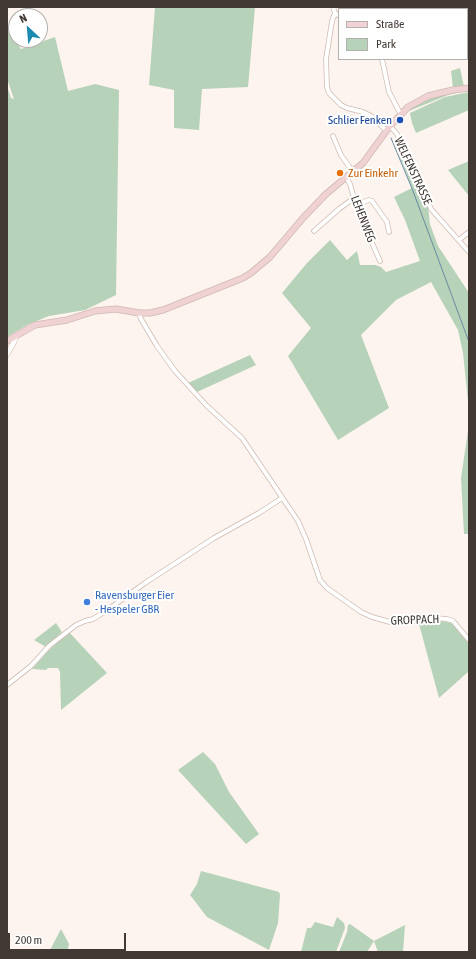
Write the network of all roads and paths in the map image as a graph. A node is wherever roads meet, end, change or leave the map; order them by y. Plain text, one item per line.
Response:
1 (332, 7) edge
2 (335, 13) junction
3 (338, 15) edge
4 (382, 60) edge
5 (469, 88) edge
6 (400, 115) junction
7 (389, 128) junction
8 (333, 136) dead end
9 (353, 172) junction
10 (346, 177) junction
11 (354, 198) junction
12 (358, 204) junction
13 (314, 231) dead end
14 (389, 232) dead end
15 (469, 232) edge
16 (458, 240) junction
17 (469, 252) edge
18 (380, 261) dead end
19 (140, 313) junction
20 (16, 336) junction
21 (7, 341) edge
22 (7, 354) edge
23 (282, 498) junction
24 (469, 640) edge
25 (7, 685) edge

1 - 2 street
2 - 3 street
2 - 7 street, WELFENSTRASSE
4 - 6 street
5 - 6 main road
6 - 7 main road
7 - 9 main road
7 - 16 street, WELFENSTRASSE
8 - 9 street
9 - 10 main road
10 - 11 street, LEHENWEG
10 - 19 main road
11 - 12 street, LEHENWEG
11 - 13 street
12 - 14 street
12 - 18 street, LEHENWEG
15 - 16 street
16 - 17 street, WELFENSTRASSE
19 - 20 main road
19 - 23 street, GROPPACH
20 - 21 main road
20 - 22 street
23 - 24 street, GROPPACH
23 - 25 street

